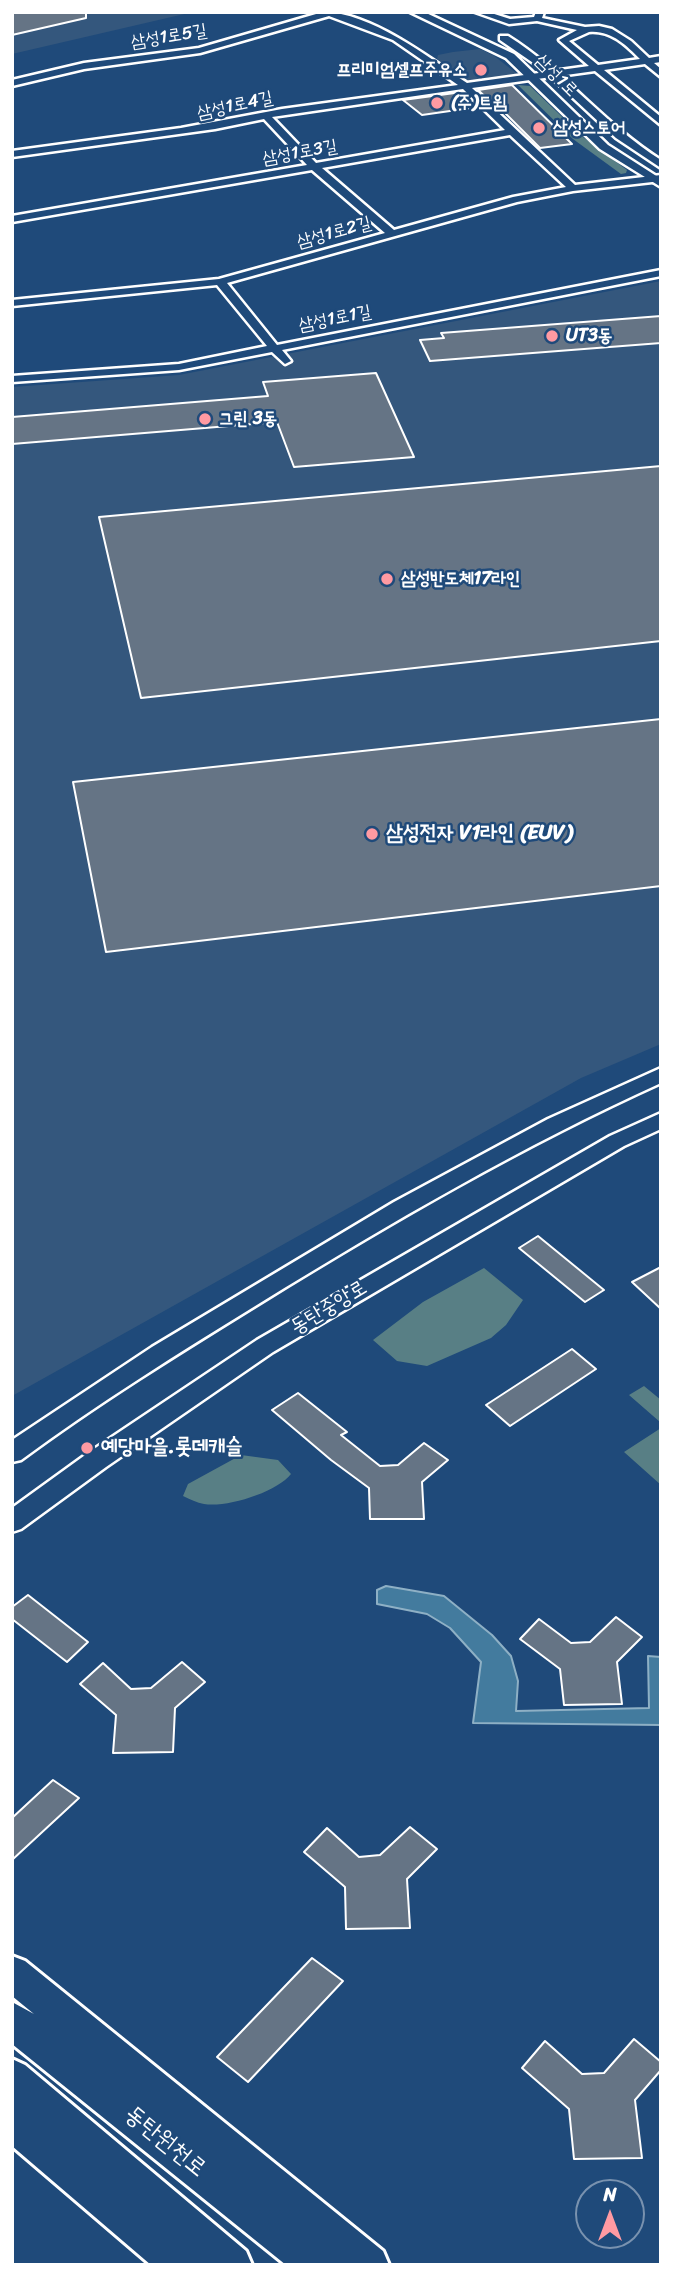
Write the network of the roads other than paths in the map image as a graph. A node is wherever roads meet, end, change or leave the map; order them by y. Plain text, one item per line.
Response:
1 (415, 12) edge
2 (444, 12) edge
3 (499, 12) edge
4 (589, 12) edge
5 (331, 13) edge
6 (600, 15) dead end
7 (538, 16) edge
8 (481, 19) edge
9 (586, 30) junction
10 (490, 31) dead end
11 (661, 60) edge
12 (645, 61) junction
13 (596, 67) junction
14 (554, 74) junction
15 (661, 74) edge
16 (533, 77) junction
17 (12, 82) edge
18 (465, 86) junction
19 (267, 116) junction
20 (661, 122) edge
21 (512, 132) junction
22 (12, 154) edge
23 (661, 165) edge
24 (314, 166) junction
25 (658, 180) edge
26 (573, 188) junction
27 (12, 219) edge
28 (394, 235) junction
29 (661, 273) edge
30 (220, 282) junction
31 (12, 303) edge
32 (273, 349) junction
33 (285, 361) dead end
34 (12, 379) edge
35 (661, 1074) edge
36 (661, 1120) edge
37 (12, 1453) edge
38 (12, 1522) edge
39 (12, 1973) edge
40 (12, 2020) edge
41 (12, 2078) edge
42 (12, 2121) edge
43 (182, 2265) edge
44 (232, 2265) edge
45 (318, 2265) edge
46 (369, 2265) edge

1 - 16 street, 삼성1로
2 - 8 street
3 - 8 street
4 - 6 street
5 - 17 street, 삼성1로5길
5 - 18 street, 삼성1로5길
7 - 8 street
7 - 9 street
9 - 12 street
9 - 13 street
10 - 14 street, 삼성1로
11 - 12 street, 삼성1로4길
12 - 13 street, 삼성1로4길
12 - 15 street
13 - 14 street, 삼성1로4길
13 - 20 street
14 - 16 street, 삼성1로4길
14 - 23 street, 삼성1로
16 - 18 street, 삼성1로4길
16 - 25 street, 삼성1로
18 - 19 street, 삼성1로4길
18 - 21 street
19 - 22 street, 삼성1로4길
19 - 24 street
21 - 24 street, 삼성1로3길
21 - 26 street
24 - 27 street, 삼성1로3길
24 - 28 street
25 - 26 street, 삼성1로2길
26 - 28 street, 삼성1로2길
28 - 30 street, 삼성1로2길
29 - 32 street, 삼성1로1길
30 - 31 street, 삼성1로2길
30 - 32 street
32 - 33 street
32 - 34 street, 삼성1로1길
35 - 37 street
36 - 38 street, 동탄중앙로
39 - 46 main road
40 - 45 main road, 동탄원천로
41 - 44 main road
42 - 43 main road

